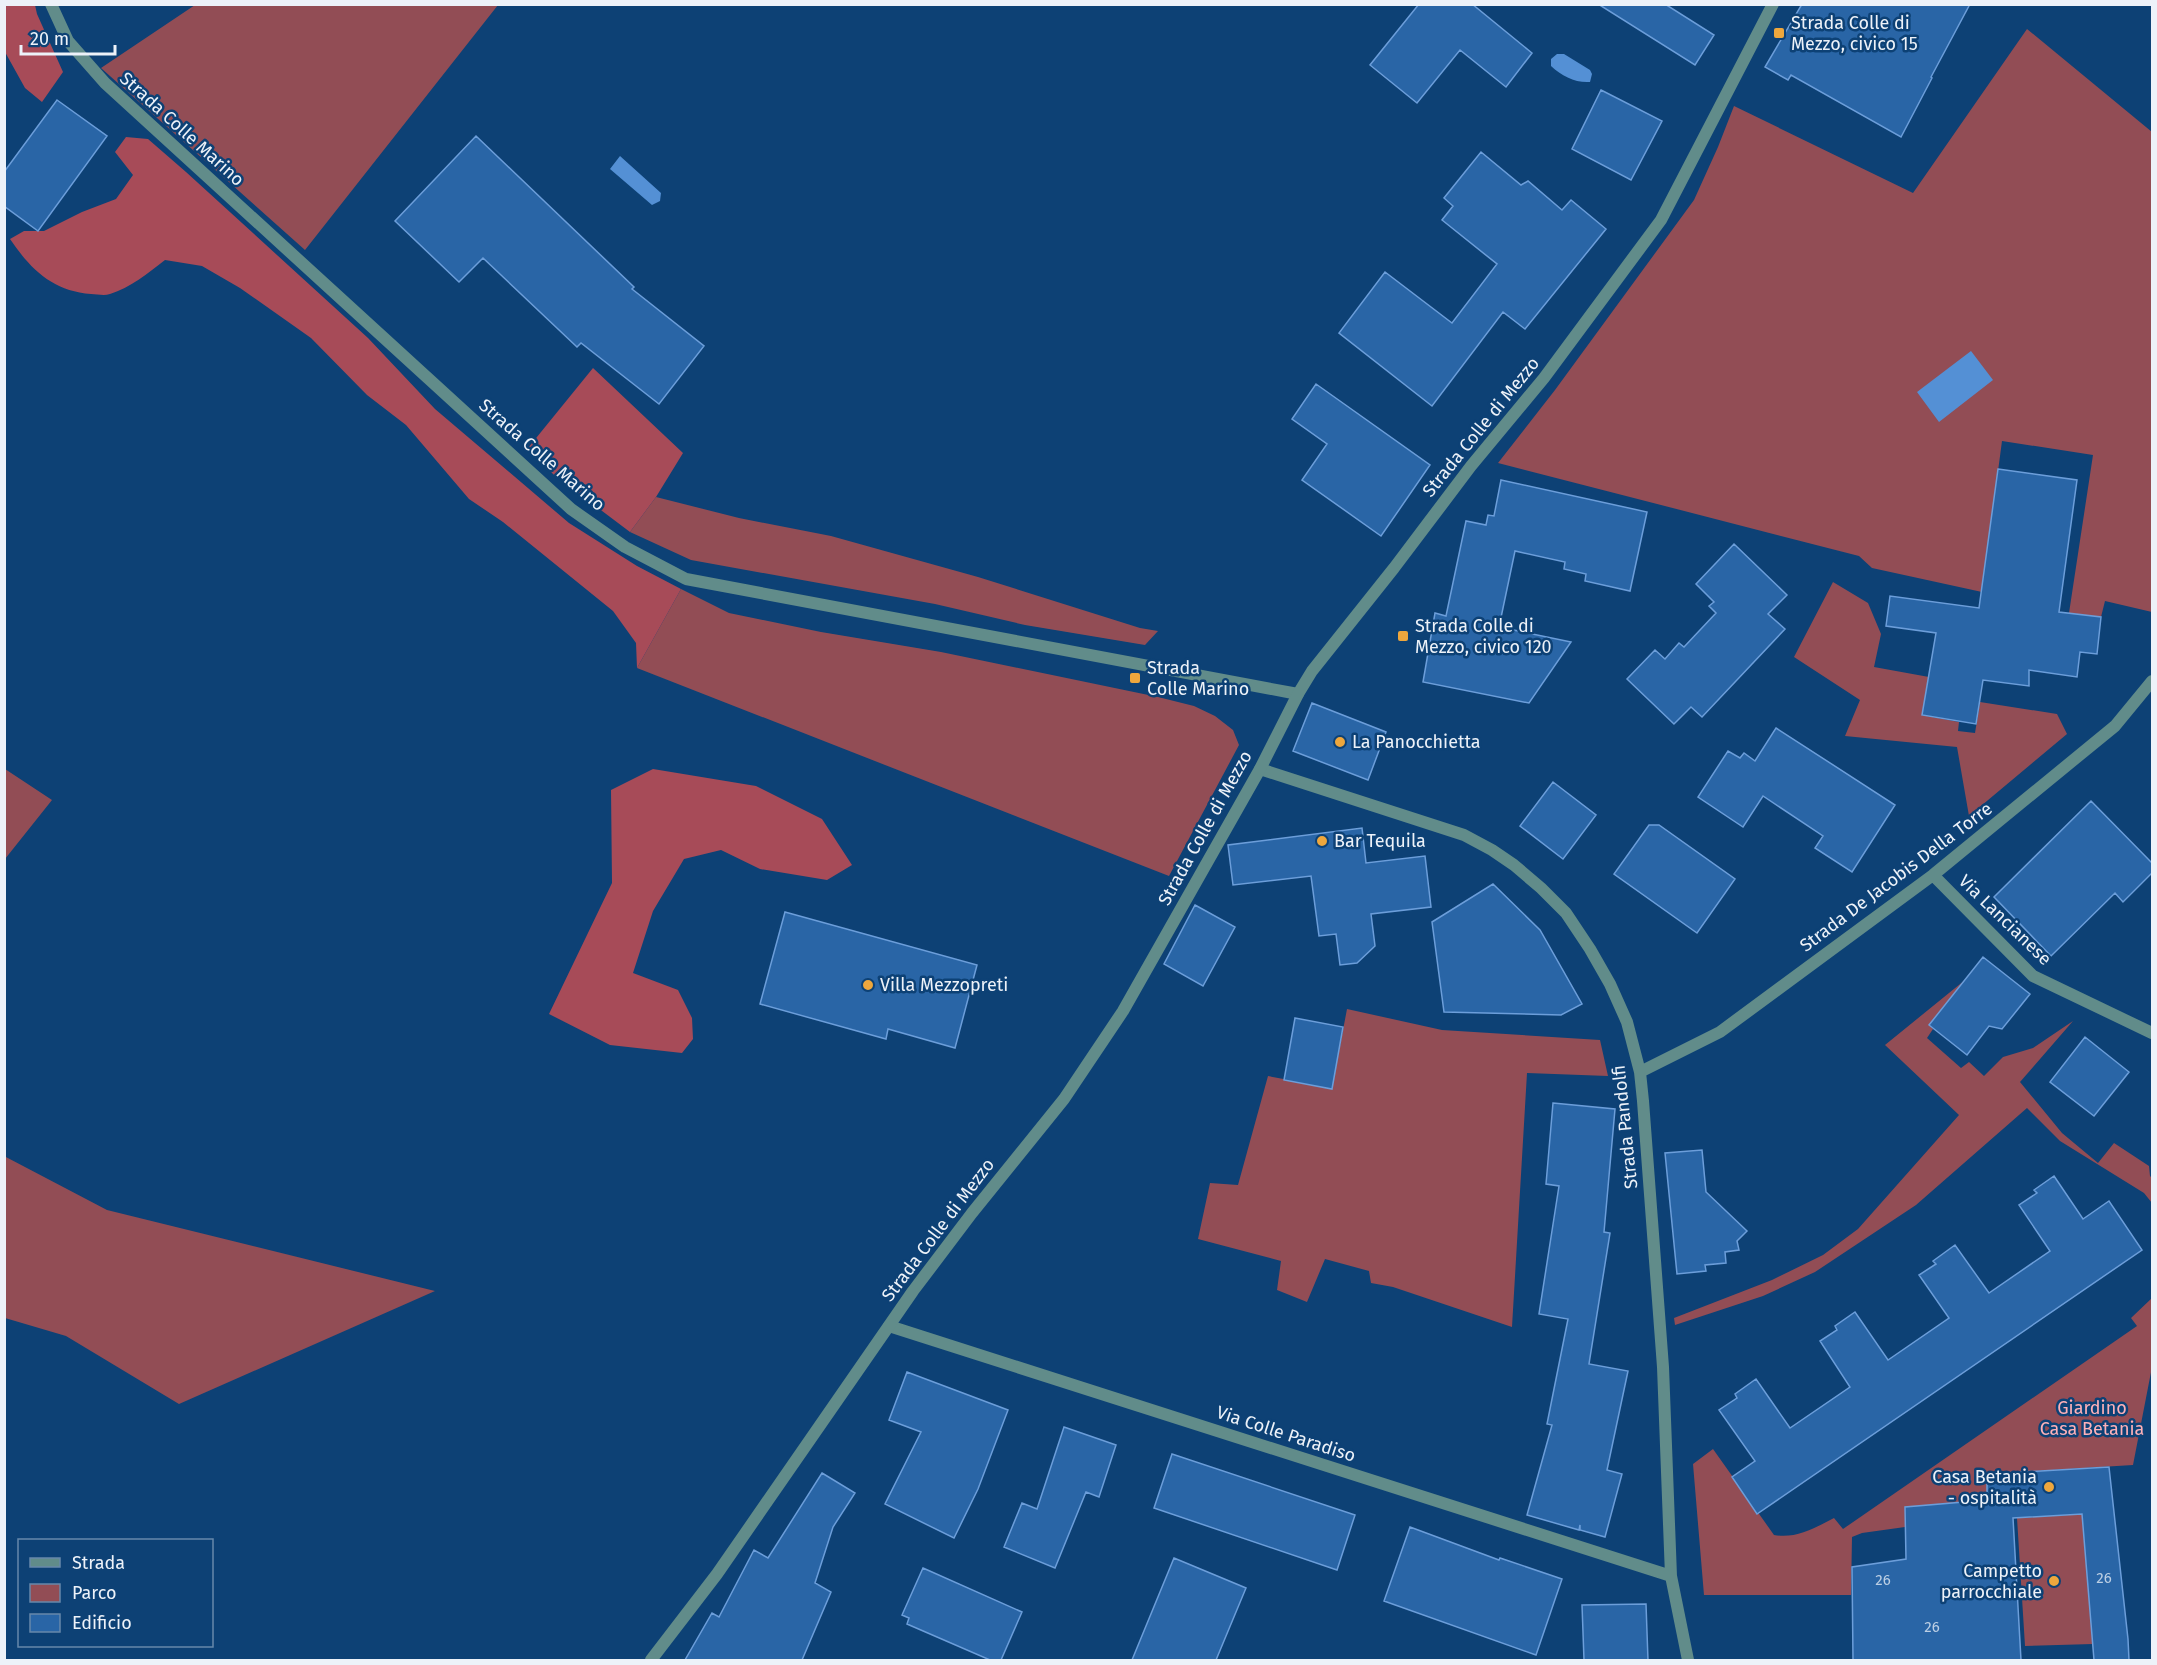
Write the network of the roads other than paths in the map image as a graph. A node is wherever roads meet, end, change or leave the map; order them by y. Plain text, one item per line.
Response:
1 (51, 4) edge
2 (1773, 4) edge
3 (2152, 681) edge
4 (1298, 694) junction
5 (1260, 769) junction
6 (1933, 875) junction
7 (2152, 1033) edge
8 (1640, 1072) junction
9 (889, 1326) junction
10 (1671, 1576) junction
11 (651, 1660) edge
12 (1688, 1660) edge

1 - 4 street, Strada Colle Marino
2 - 4 street, Strada Colle di Mezzo
3 - 6 street, Strada De Jacobis Della Torre
4 - 5 street, Strada Colle di Mezzo
5 - 8 street, Strada Pandolfi
5 - 9 street, Strada Colle di Mezzo
6 - 7 street, Via Lancianese
6 - 8 street, Strada De Jacobis Della Torre
8 - 10 street, Strada Pandolfi
9 - 10 street, Via Colle Paradiso
9 - 11 street, Strada Colle di Mezzo
10 - 12 street, Strada Pandolfi

